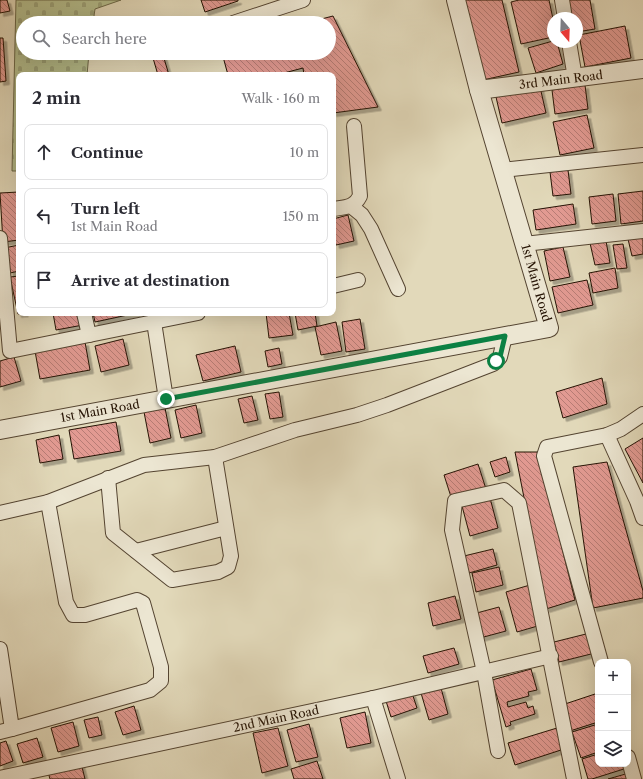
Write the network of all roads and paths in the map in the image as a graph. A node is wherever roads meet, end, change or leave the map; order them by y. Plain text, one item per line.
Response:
1 (303, 0) edge
2 (456, 0) edge
3 (562, 0) edge
4 (564, 12) edge
5 (254, 16) edge
6 (570, 48) edge
7 (643, 69) edge
8 (575, 78) junction
9 (479, 90) junction
10 (354, 126) dead end
11 (643, 155) edge
12 (502, 170) junction
13 (351, 206) junction
14 (336, 208) edge
15 (643, 231) edge
16 (0, 238) edge
17 (524, 244) junction
18 (358, 280) dead end
19 (336, 285) edge
20 (398, 289) dead end
21 (85, 316) edge
22 (183, 316) edge
23 (154, 322) junction
24 (89, 335) junction
25 (505, 336) junction
26 (5, 343) edge
27 (166, 399) junction
28 (643, 414) edge
29 (0, 430) edge
30 (607, 435) junction
31 (215, 457) junction
32 (108, 478) junction
33 (48, 502) junction
34 (0, 512) edge
35 (643, 518) edge
36 (226, 528) junction
37 (136, 551) junction
38 (0, 649) edge
39 (551, 656) junction
40 (600, 659) edge
41 (484, 672) junction
42 (373, 698) junction
43 (6, 731) edge
44 (498, 751) dead end
45 (631, 767) edge
46 (0, 778) edge
47 (398, 779) edge
48 (574, 779) edge
49 (634, 779) edge

1 - 5 street
2 - 9 street, 1st Main Road
3 - 4 street
6 - 8 street
7 - 8 street, 3rd Main Road
8 - 9 street, 3rd Main Road
9 - 12 street, 1st Main Road
10 - 13 street
11 - 12 street
12 - 17 street, 1st Main Road
13 - 14 street
13 - 20 street
15 - 17 street
16 - 26 street
17 - 25 street, 1st Main Road
18 - 19 street
21 - 24 street
22 - 23 street
23 - 24 street
23 - 27 street
24 - 26 street
25 - 27 street, 1st Main Road
25 - 31 street
27 - 29 street, 1st Main Road
28 - 30 street
30 - 35 street
30 - 40 street
31 - 32 street
31 - 36 street
32 - 33 street
32 - 37 street
33 - 34 street
33 - 43 street
36 - 37 street
36 - 37 street
38 - 43 street
39 - 41 street, 2nd Main Road
39 - 41 street
39 - 48 street
41 - 42 street, 2nd Main Road
41 - 44 street
42 - 46 street, 2nd Main Road
42 - 47 street
45 - 49 street

